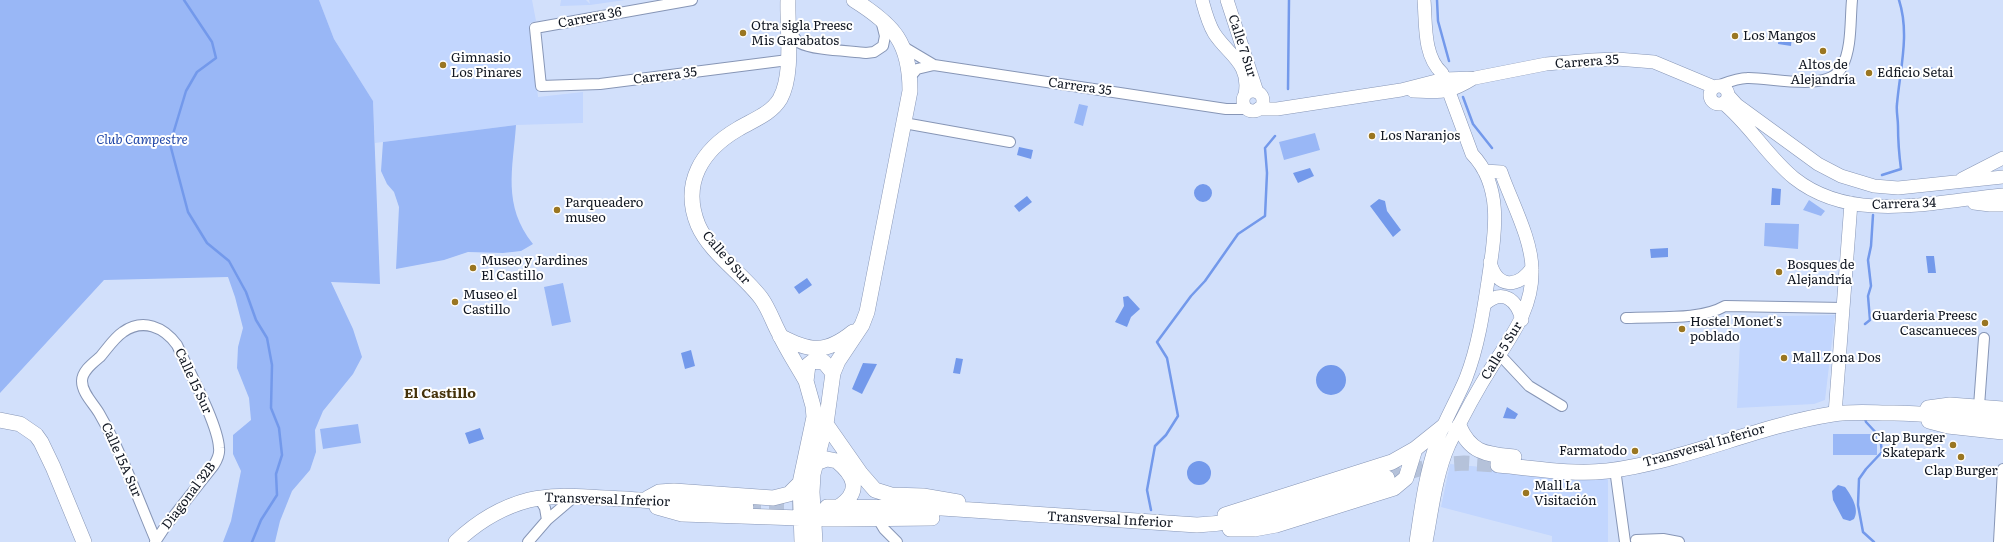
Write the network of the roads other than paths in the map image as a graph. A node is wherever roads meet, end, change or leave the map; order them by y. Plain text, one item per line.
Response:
1 (692, 0) edge
2 (788, 0) edge
3 (854, 0) edge
4 (1202, 0) edge
5 (1227, 0) edge
6 (1424, 0) edge
7 (1852, 0) edge
8 (880, 17) junction
9 (787, 24) junction
10 (902, 46) junction
11 (788, 60) junction
12 (934, 65) junction
13 (910, 77) junction
14 (1475, 78) junction
15 (1444, 79) junction
16 (541, 86) joint
17 (1401, 90) junction
18 (1449, 91) junction
19 (1722, 91) junction
20 (1252, 100) junction
21 (904, 123) junction
22 (1010, 142) dead end
23 (2003, 158) edge
24 (1484, 171) junction
25 (2003, 177) edge
26 (1955, 182) junction
27 (2003, 195) edge
28 (1956, 200) junction
29 (1851, 203) junction
30 (2003, 205) edge
31 (1490, 262) junction
32 (1532, 268) junction
33 (1485, 304) junction
34 (1844, 308) junction
35 (1626, 318) dead end
36 (1522, 320) junction
37 (862, 325) junction
38 (780, 336) junction
39 (1984, 338) dead end
40 (1500, 355) junction
41 (834, 373) junction
42 (82, 381) joint
43 (806, 381) junction
44 (1562, 406) dead end
45 (1979, 406) junction
46 (2003, 409) edge
47 (1835, 414) junction
48 (1908, 414) junction
49 (0, 420) edge
50 (2003, 420) edge
51 (826, 424) junction
52 (1452, 425) junction
53 (2003, 432) edge
54 (220, 448) joint
55 (1415, 449) junction
56 (816, 463) junction
57 (1498, 465) tunnel mouth
58 (1631, 466) junction
59 (1615, 469) junction
60 (2003, 469) edge
61 (1387, 478) tunnel mouth
62 (800, 483) junction
63 (574, 497) junction
64 (539, 498) junction
65 (646, 500) junction
66 (746, 507) tunnel mouth
67 (975, 511) junction
68 (807, 517) junction
69 (878, 519) junction
70 (547, 520) junction
71 (1216, 524) junction
72 (1624, 540) edge
73 (1638, 541) edge
74 (84, 542) edge
75 (155, 542) edge
76 (456, 542) edge
77 (528, 542) edge
78 (802, 542) edge
79 (816, 542) edge
80 (897, 542) edge
81 (1416, 542) edge
82 (1426, 542) edge
83 (1679, 542) edge
84 (1999, 542) edge

1 - 16 street, Carrera 36
2 - 9 main road, Calle 9 Sur
3 - 8 main road, Calle 9 Sur
4 - 20 street, Calle 7 Sur
5 - 20 street, Calle 7 Sur
6 - 15 street, Calle 5 Sur
7 - 19 street
8 - 9 street
8 - 10 main road, Calle 9 Sur
9 - 11 main road, Calle 9 Sur
10 - 12 street, Carrera 35
10 - 13 main road, Calle 9 Sur
11 - 16 street, Carrera 35
11 - 38 main road, Calle 9 Sur
12 - 13 street, Carrera 35
12 - 20 street, Carrera 35
13 - 21 main road, Calle 9 Sur
14 - 15 street, Carrera 35
14 - 18 street, Carrera 35
14 - 19 street, Carrera 35
15 - 17 street, Carrera 35
15 - 18 street, Calle 5 Sur
17 - 18 street, Carrera 35
17 - 20 street, Carrera 35
18 - 24 street, Calle 5 Sur
19 - 26 street, Carrera 34
19 - 29 street, Carrera 34
21 - 22 street
21 - 37 main road, Calle 9 Sur
23 - 26 street
24 - 31 street, Calle 5 Sur
24 - 32 street, Calle 5 Sur
25 - 26 street, Carrera 34
27 - 28 street, Carrera 34
28 - 29 street, Carrera 34
28 - 30 street
29 - 34 street
31 - 32 street
31 - 33 street, Calle 5 Sur
32 - 36 street, Calle 5 Sur
33 - 36 street
33 - 52 street, Calle 5 Sur
34 - 35 street
34 - 47 street
36 - 40 street, Calle 5 Sur
37 - 38 main road
37 - 41 main road, Calle 9 Sur
38 - 43 main road, Calle 9 Sur
39 - 45 street
40 - 44 street
40 - 52 street, Calle 5 Sur
41 - 43 main road
41 - 51 main road, Calle 9 Sur
42 - 54 street, Calle 15 Sur
42 - 75 street, Calle 15A Sur
43 - 62 main road, Calle 9 Sur
45 - 46 main road
45 - 48 main road
47 - 48 main road, Transversal Inferior
47 - 58 main road, Transversal Inferior
48 - 50 main road, Transversal Inferior
48 - 53 main road, Transversal Inferior
49 - 74 main road
51 - 56 main road, Calle 9 Sur
51 - 67 main road
52 - 55 main road
52 - 58 main road
52 - 81 street, Calle 5 Sur
52 - 82 street, Calle 5 Sur
54 - 75 street, Diagonal 32B
55 - 71 main road
55 - 71 main road
56 - 67 main road, Transversal Inferior
56 - 68 main road, Calle 9 Sur
57 - 59 main road, Transversal Inferior
58 - 59 main road, Transversal Inferior
59 - 72 street
60 - 84 street
61 - 71 main road, Transversal Inferior
62 - 65 main road
62 - 68 main road, Calle 9 Sur
63 - 64 main road, Transversal Inferior
63 - 65 main road, Transversal Inferior
63 - 70 street
64 - 70 street
64 - 76 main road, Transversal Inferior
65 - 66 main road, Transversal Inferior
65 - 68 main road
67 - 69 main road
67 - 71 main road, Transversal Inferior
68 - 69 main road
68 - 78 main road, Calle 9 Sur
68 - 79 main road, Calle 9 Sur
69 - 80 street
70 - 77 street
72 - 73 street
73 - 83 street

